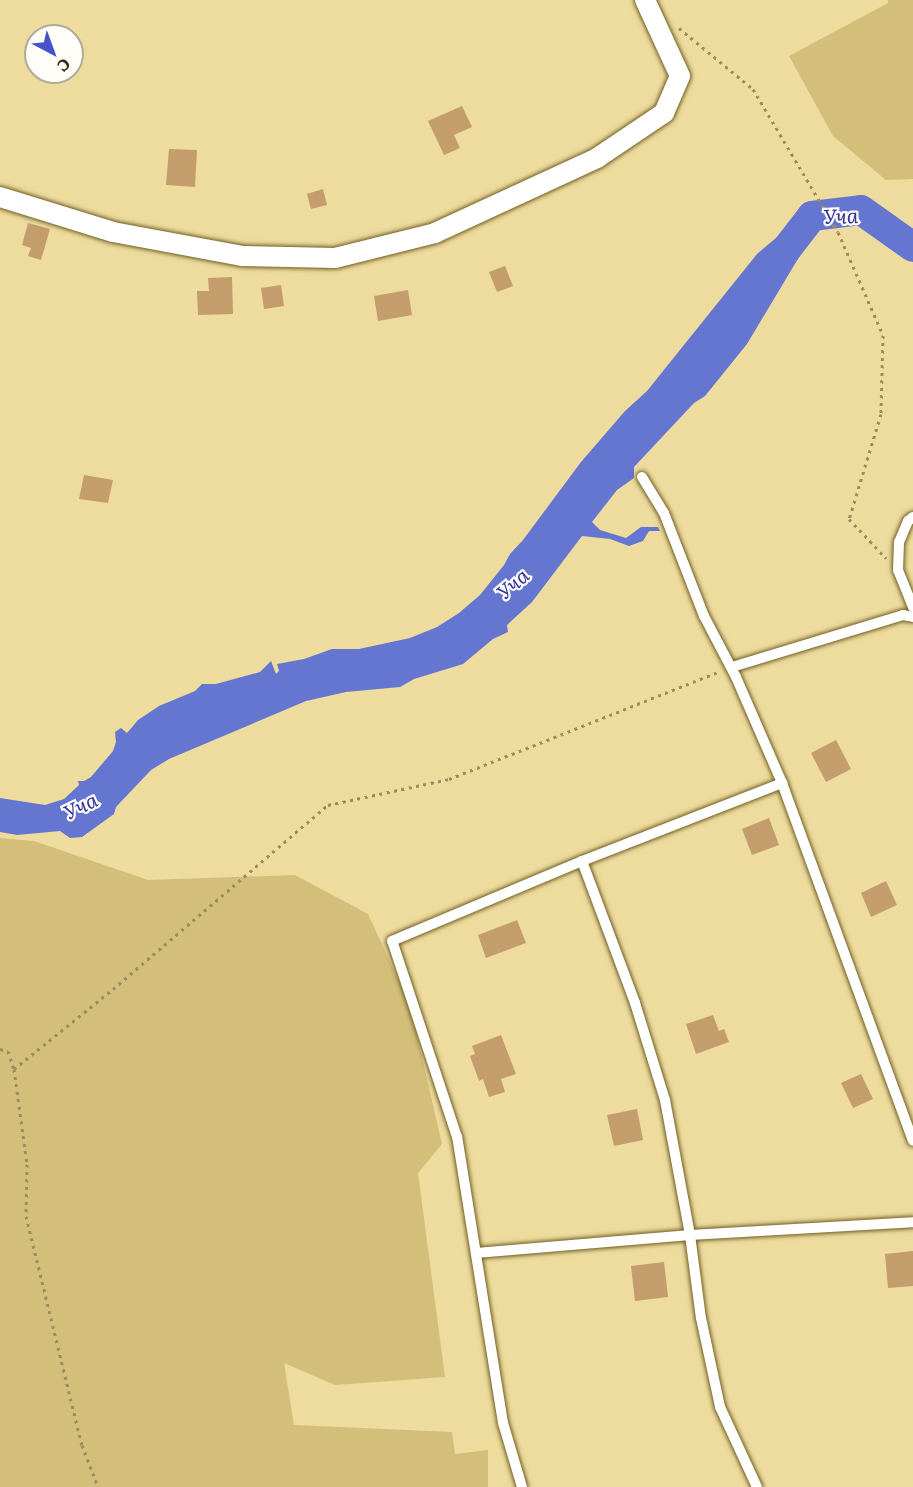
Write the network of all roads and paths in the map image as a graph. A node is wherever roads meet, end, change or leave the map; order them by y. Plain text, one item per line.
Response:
1 (645, 0) edge
2 (673, 23) dead end
3 (0, 197) edge
4 (642, 477) dead end
5 (913, 517) edge
6 (898, 570) junction
7 (913, 607) edge
8 (913, 617) edge
9 (732, 667) junction
10 (782, 783) junction
11 (582, 861) junction
12 (0, 1049) edge
13 (14, 1069) junction
14 (913, 1141) edge
15 (913, 1222) edge
16 (690, 1235) junction
17 (476, 1253) junction
18 (98, 1487) edge
19 (522, 1487) edge
20 (756, 1487) edge

1 - 3 street
2 - 6 path
4 - 9 lane
5 - 6 lane
6 - 7 lane
8 - 9 lane
9 - 10 lane
9 - 13 path
10 - 11 lane
10 - 14 lane
11 - 16 lane
11 - 17 lane
12 - 13 path
13 - 18 path
15 - 16 lane
16 - 17 lane
16 - 20 lane
17 - 19 lane

